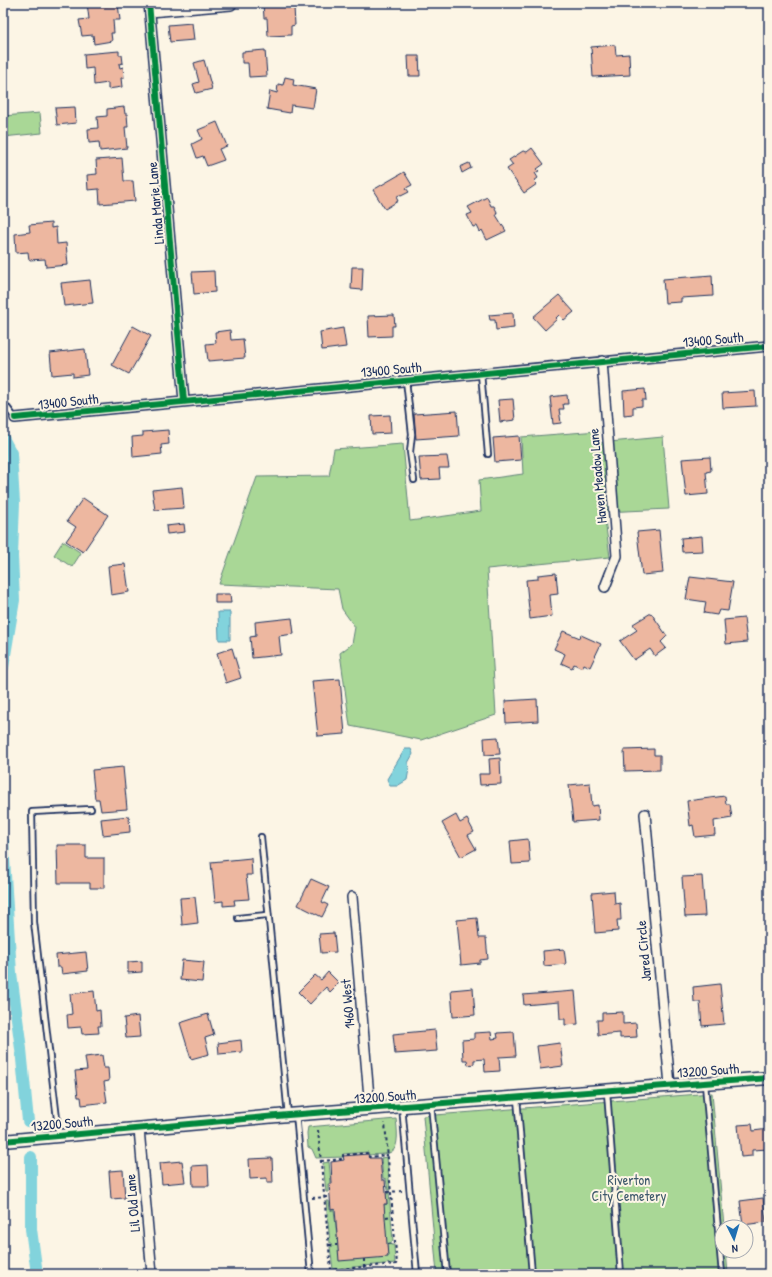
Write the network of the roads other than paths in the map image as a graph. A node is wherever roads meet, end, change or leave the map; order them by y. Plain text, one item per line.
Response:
1 (231, 5) dead end
2 (150, 7) edge
3 (769, 346) edge
4 (602, 361) junction
5 (481, 373) junction
6 (406, 380) junction
7 (184, 401) junction
8 (3, 402) edge
9 (15, 418) joint
10 (488, 454) dead end
11 (414, 480) dead end
12 (605, 587) dead end
13 (91, 809) dead end
14 (644, 814) dead end
15 (261, 837) dead end
16 (352, 897) dead end
17 (267, 916) junction
18 (238, 918) dead end
19 (769, 1078) edge
20 (705, 1082) junction
21 (670, 1085) junction
22 (606, 1090) junction
23 (516, 1098) junction
24 (431, 1104) junction
25 (402, 1106) junction
26 (370, 1109) junction
27 (292, 1115) junction
28 (139, 1129) junction
29 (59, 1136) junction
30 (3, 1141) edge
31 (152, 1274) edge
32 (311, 1274) edge
33 (417, 1274) edge
34 (447, 1274) edge
35 (532, 1274) edge
36 (622, 1274) edge
37 (722, 1274) edge

1 - 2 street
2 - 7 street, Linda Marie Lane
3 - 4 street, 13400 South
4 - 5 street, 13400 South
4 - 12 street, Haven Meadow Lane
5 - 6 street, 13400 South
5 - 10 lane
6 - 7 street, 13400 South
6 - 11 lane
7 - 9 street, 13400 South
8 - 9 lane
13 - 29 lane
14 - 21 street, Jared Circle
15 - 17 lane
16 - 26 street, 1460 West
17 - 18 lane
17 - 27 lane
19 - 20 street, 13200 South
20 - 21 street, 13200 South
20 - 37 lane
21 - 22 street, 13200 South
22 - 23 street, 13200 South
22 - 36 lane
23 - 24 street, 13200 South
23 - 35 lane
24 - 25 street, 13200 South
24 - 34 lane
25 - 26 street, 13200 South
25 - 33 lane
26 - 27 street, 13200 South
27 - 28 street, 13200 South
27 - 32 lane
28 - 29 street, 13200 South
28 - 31 street, Lil Old Lane
29 - 30 street, 13200 South

